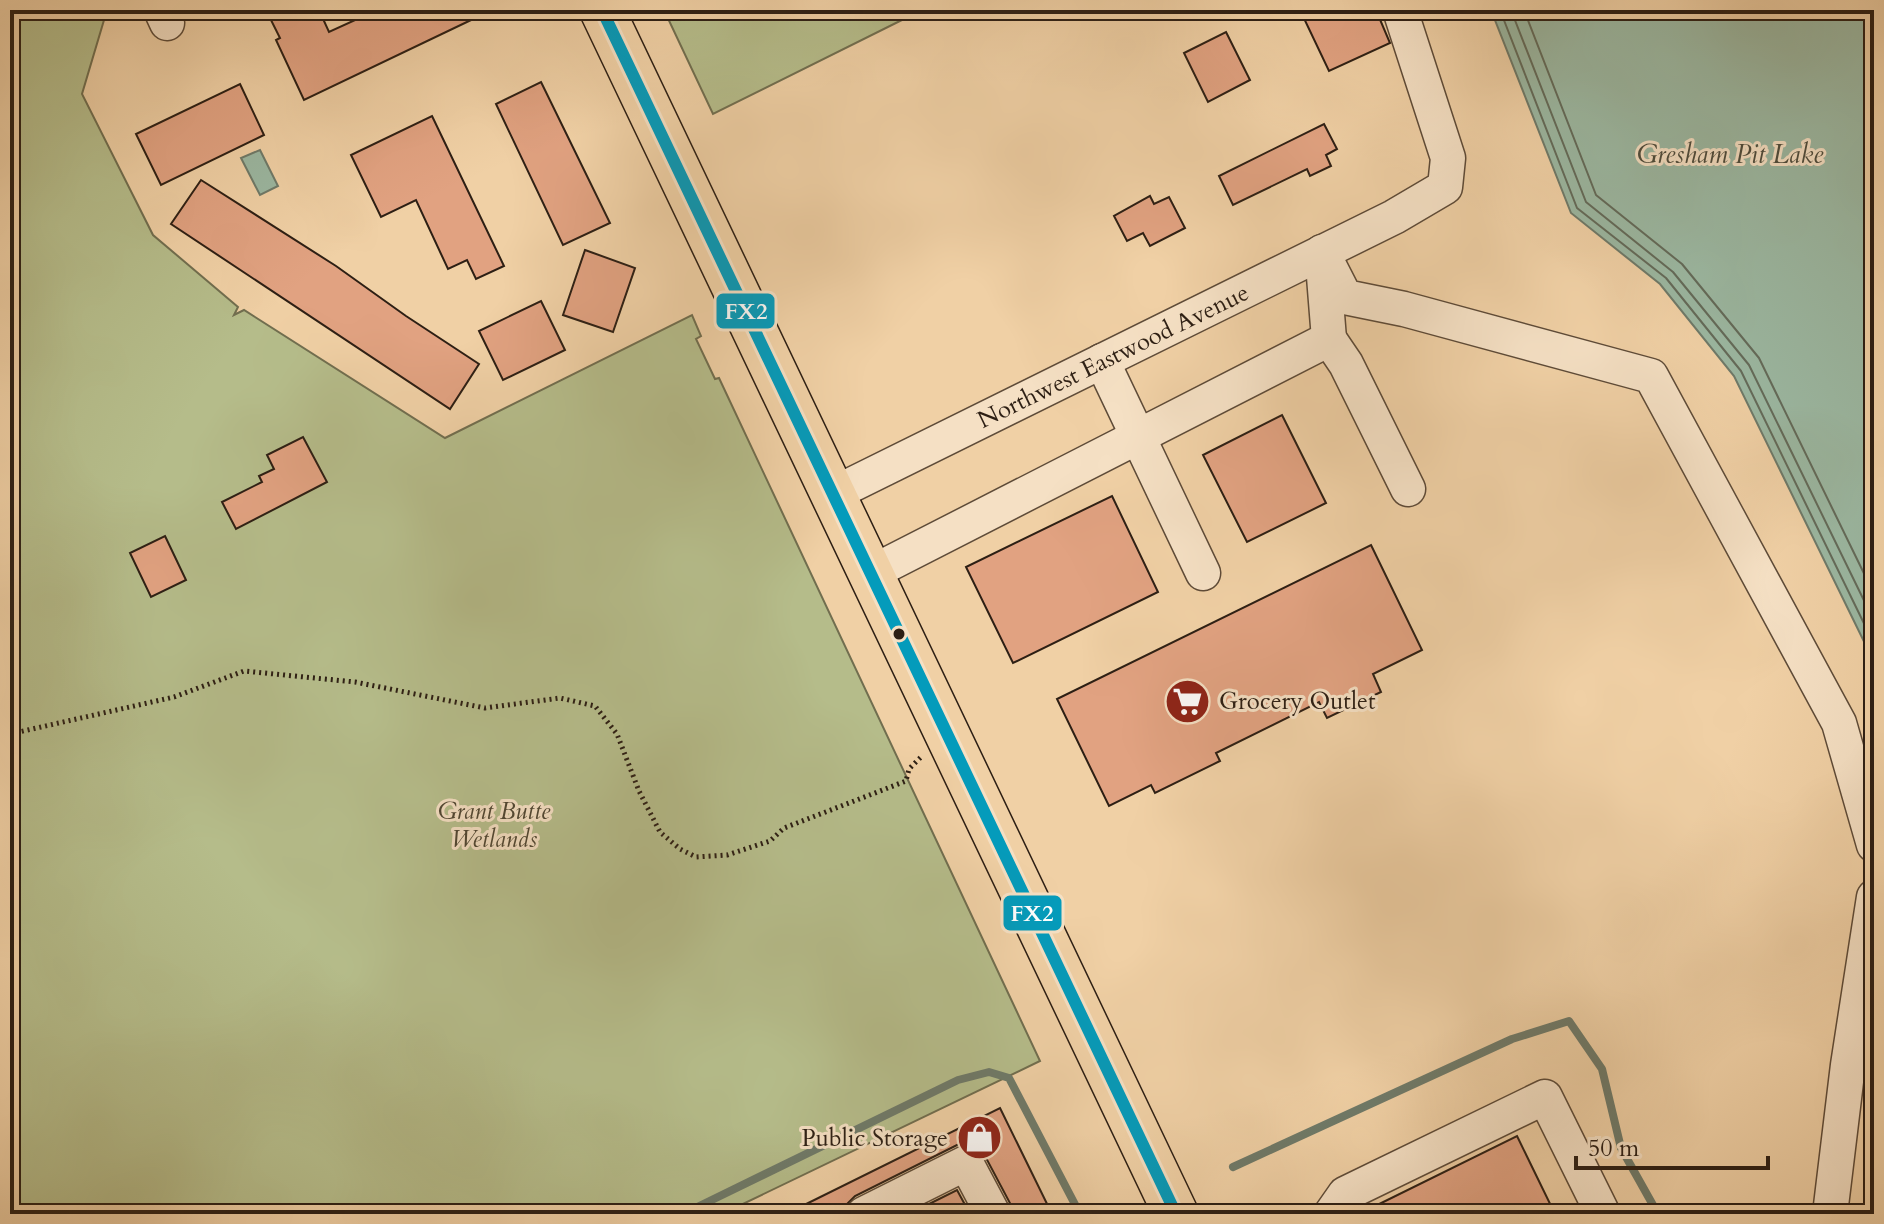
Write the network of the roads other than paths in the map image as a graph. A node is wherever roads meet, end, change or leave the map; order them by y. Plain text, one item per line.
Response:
1 (602, 10) edge
2 (1400, 10) edge
3 (1322, 252) junction
4 (1329, 339) junction
5 (1102, 361) junction
6 (1138, 437) junction
7 (1408, 489) dead end
8 (831, 495) junction
9 (1203, 573) dead end
10 (869, 574) junction
11 (1874, 845) edge
12 (1874, 897) edge
13 (864, 1214) edge
14 (993, 1214) edge
15 (1176, 1214) edge
16 (1331, 1214) edge
17 (1603, 1214) edge
18 (1830, 1214) edge

1 - 8 main road
2 - 3 street, Northwest Eastwood Avenue
3 - 4 street
3 - 5 street, Northwest Eastwood Avenue
3 - 11 street
4 - 6 street
4 - 7 street
5 - 6 street
5 - 8 street, Northwest Eastwood Avenue
6 - 9 street
6 - 10 street
8 - 10 main road
10 - 15 main road
12 - 18 street
13 - 14 street
16 - 17 street

